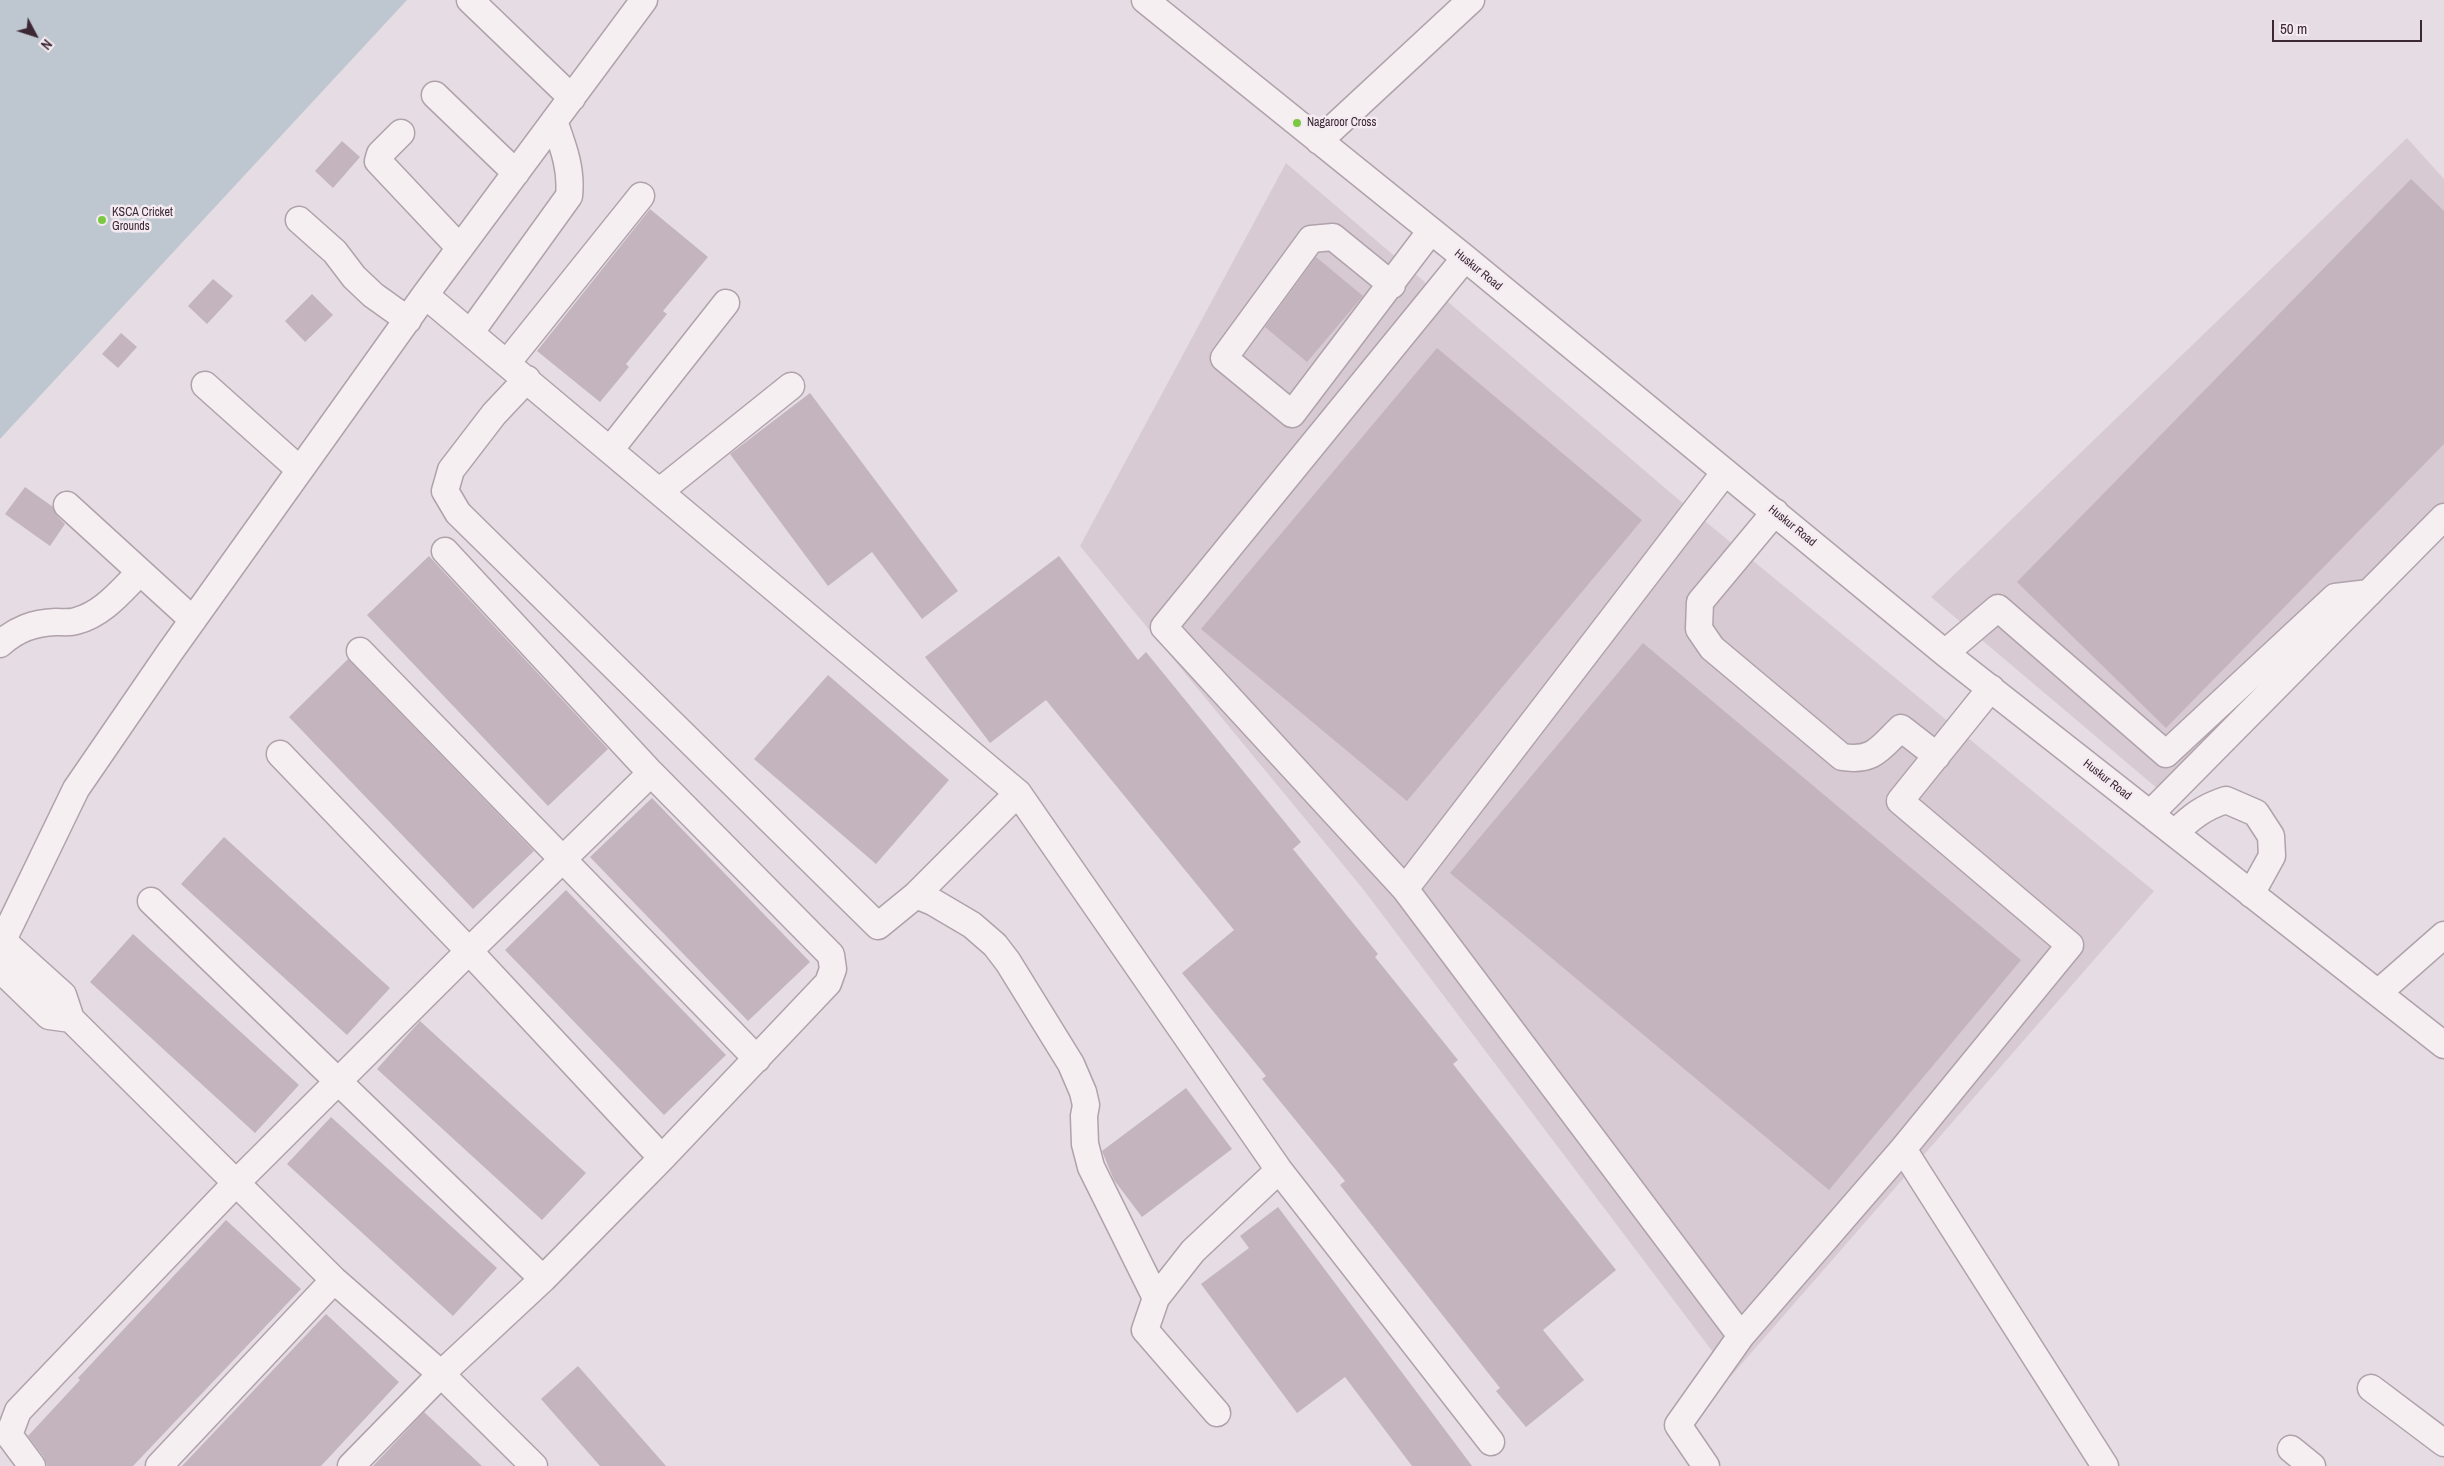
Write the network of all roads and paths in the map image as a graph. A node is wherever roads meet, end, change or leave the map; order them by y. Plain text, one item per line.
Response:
1 (470, 0) edge
2 (644, 0) edge
3 (1145, 0) edge
4 (1471, 0) edge
5 (434, 95) dead end
6 (572, 98) junction
7 (554, 121) junction
8 (401, 132) dead end
9 (1319, 142) junction
10 (516, 173) junction
11 (641, 196) dead end
12 (299, 220) dead end
13 (1430, 232) junction
14 (460, 248) junction
15 (1465, 258) junction
16 (1392, 285) junction
17 (426, 295) junction
18 (726, 303) dead end
19 (408, 320) junction
20 (471, 332) junction
21 (507, 363) junction
22 (527, 379) junction
23 (205, 386) dead end
24 (791, 386) dead end
25 (610, 450) junction
26 (300, 470) junction
27 (1725, 472) junction
28 (660, 491) junction
29 (66, 505) dead end
30 (1775, 512) junction
31 (2444, 518) edge
32 (445, 551) dead end
33 (140, 572) junction
34 (2369, 593) junction
35 (193, 620) junction
36 (0, 644) edge
37 (360, 651) dead end
38 (1945, 653) junction
39 (1991, 688) junction
40 (280, 754) dead end
41 (1937, 756) junction
42 (651, 774) junction
43 (1018, 793) junction
44 (2150, 814) junction
45 (2174, 833) junction
46 (564, 861) junction
47 (1405, 889) junction
48 (2252, 894) junction
49 (916, 895) junction
50 (151, 901) dead end
51 (2444, 936) edge
52 (1, 944) edge
53 (469, 951) junction
54 (0, 969) edge
55 (2378, 993) junction
56 (71, 1019) junction
57 (2444, 1045) edge
58 (757, 1059) junction
59 (337, 1082) junction
60 (1903, 1149) junction
61 (662, 1158) junction
62 (1279, 1170) junction
63 (236, 1183) junction
64 (543, 1279) junction
65 (334, 1280) junction
66 (1156, 1298) junction
67 (1741, 1336) junction
68 (441, 1374) junction
69 (2371, 1388) dead end
70 (1216, 1413) dead end
71 (1492, 1442) dead end
72 (2444, 1443) edge
73 (2291, 1449) dead end
74 (32, 1466) edge
75 (159, 1466) edge
76 (351, 1466) edge
77 (534, 1466) edge
78 (1706, 1466) edge
79 (2105, 1466) edge
80 (2312, 1466) edge

1 - 6 street
2 - 6 street
3 - 9 street, Huskur Road
4 - 9 street
5 - 10 street
6 - 7 street
7 - 10 street
7 - 20 street
8 - 14 street
9 - 13 street, Huskur Road
10 - 14 street
11 - 21 street
12 - 19 street
13 - 15 street, Huskur Road
13 - 16 street
14 - 17 street
15 - 27 street, Huskur Road
15 - 47 street
16 - 16 street
17 - 19 street
17 - 20 street
18 - 25 street
19 - 26 street
20 - 21 street
21 - 22 street
22 - 25 street
22 - 49 street
23 - 26 street
24 - 28 street
25 - 28 street
26 - 35 street
27 - 30 street, Huskur Road
27 - 47 street
28 - 43 street
29 - 33 street
30 - 38 street, Huskur Road
30 - 41 street
31 - 34 street
32 - 42 street
33 - 35 street
33 - 36 street
34 - 38 street
34 - 44 street
35 - 52 street
37 - 46 street
38 - 39 street, Huskur Road
39 - 41 street
39 - 44 street, Huskur Road
40 - 53 street
41 - 60 street
42 - 46 street
42 - 58 street
43 - 49 street
43 - 62 street
44 - 45 street, Huskur Road
45 - 48 street, Huskur Road
45 - 48 street
46 - 53 street
46 - 58 street
47 - 67 street
48 - 55 street, Huskur Road
49 - 66 street
50 - 59 street
51 - 55 street
52 - 56 street
53 - 59 street
53 - 61 street
54 - 56 street
55 - 57 street, Huskur Road
56 - 63 street
58 - 61 street
59 - 63 street
59 - 64 street
60 - 67 street
60 - 79 street
61 - 64 street
62 - 66 street
62 - 71 street
63 - 65 street
63 - 74 street
64 - 68 street
65 - 68 street
65 - 75 street
66 - 70 street
67 - 78 street
68 - 76 street
68 - 77 street
69 - 72 street
73 - 80 street

